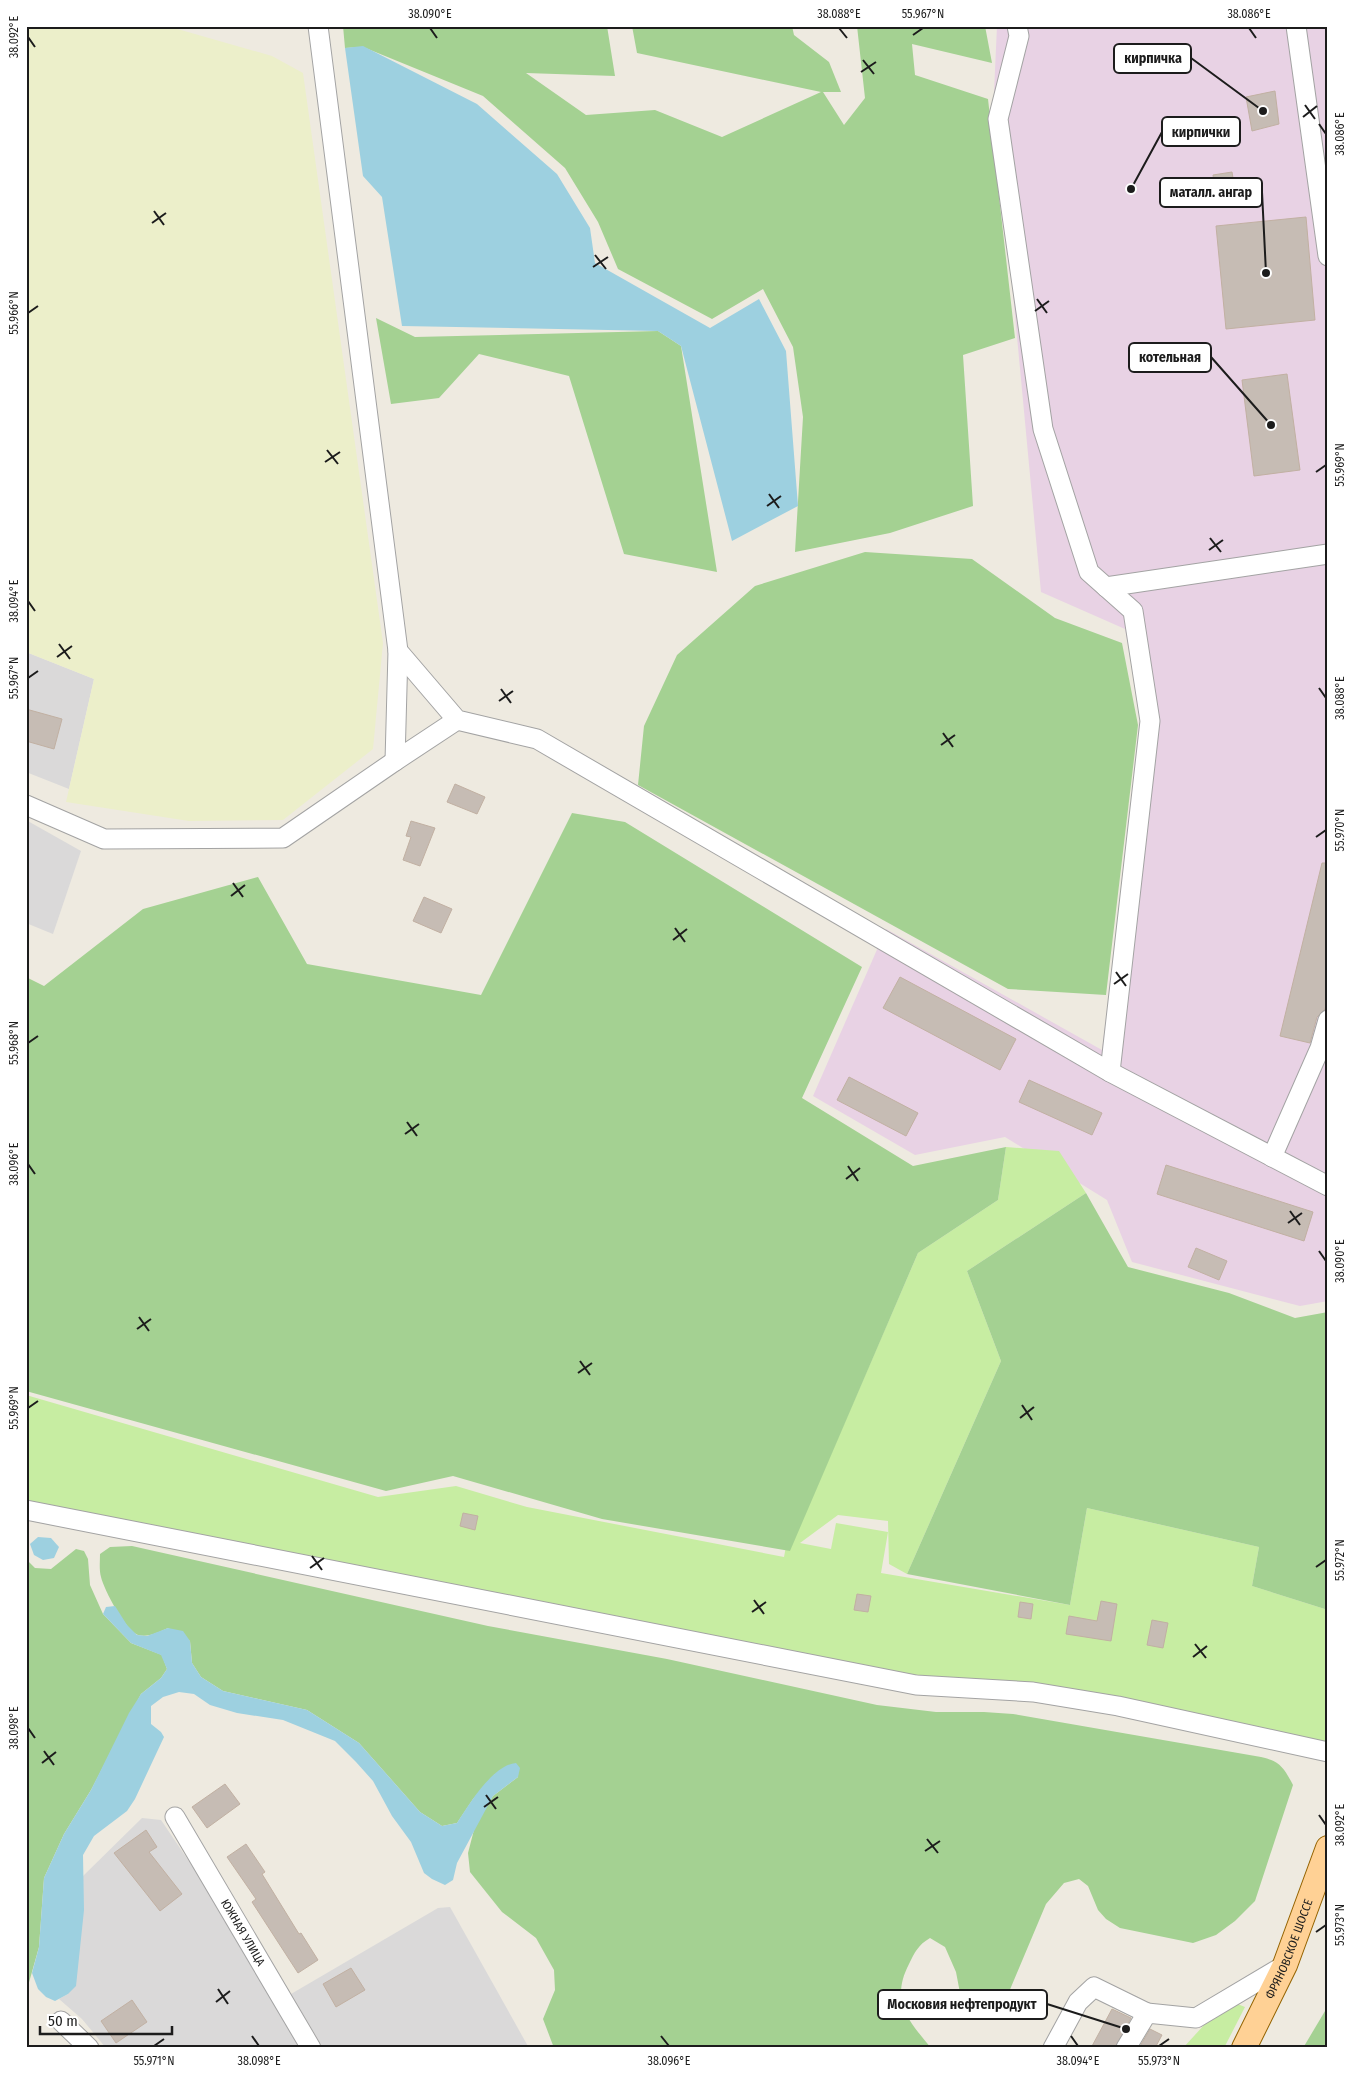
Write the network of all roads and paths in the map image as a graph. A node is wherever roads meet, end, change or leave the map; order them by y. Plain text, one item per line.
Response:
1 (318, 26) edge
2 (1018, 26) edge
3 (1296, 26) edge
4 (1319, 131) edge
5 (1328, 256) edge
6 (1328, 554) edge
7 (1106, 587) junction
8 (398, 651) junction
9 (457, 720) junction
10 (395, 761) junction
11 (26, 805) edge
12 (1328, 1020) edge
13 (1110, 1072) junction
14 (1272, 1157) junction
15 (1328, 1186) edge
16 (26, 1510) edge
17 (1328, 1752) edge
18 (175, 1816) dead end
19 (1328, 1848) edge
20 (1285, 1965) junction
21 (1146, 2012) junction
22 (61, 2021) dead end
23 (90, 2048) edge
24 (311, 2048) edge
25 (1053, 2048) edge
26 (1126, 2048) edge
27 (1244, 2048) edge

1 - 8 street
2 - 7 street
3 - 4 street
4 - 5 street
6 - 7 street
7 - 13 street
8 - 9 street
8 - 10 street
9 - 10 street
9 - 13 street
10 - 11 street
12 - 14 street
13 - 14 street
14 - 15 street
16 - 17 street
18 - 24 street, ЮЖНАЯ УЛИЦА
19 - 20 main road, ФРЯНОВСКОЕ ШОССЕ
20 - 21 street
20 - 27 main road, ФРЯНОВСКОЕ ШОССЕ
21 - 25 street
21 - 26 street
22 - 23 street

